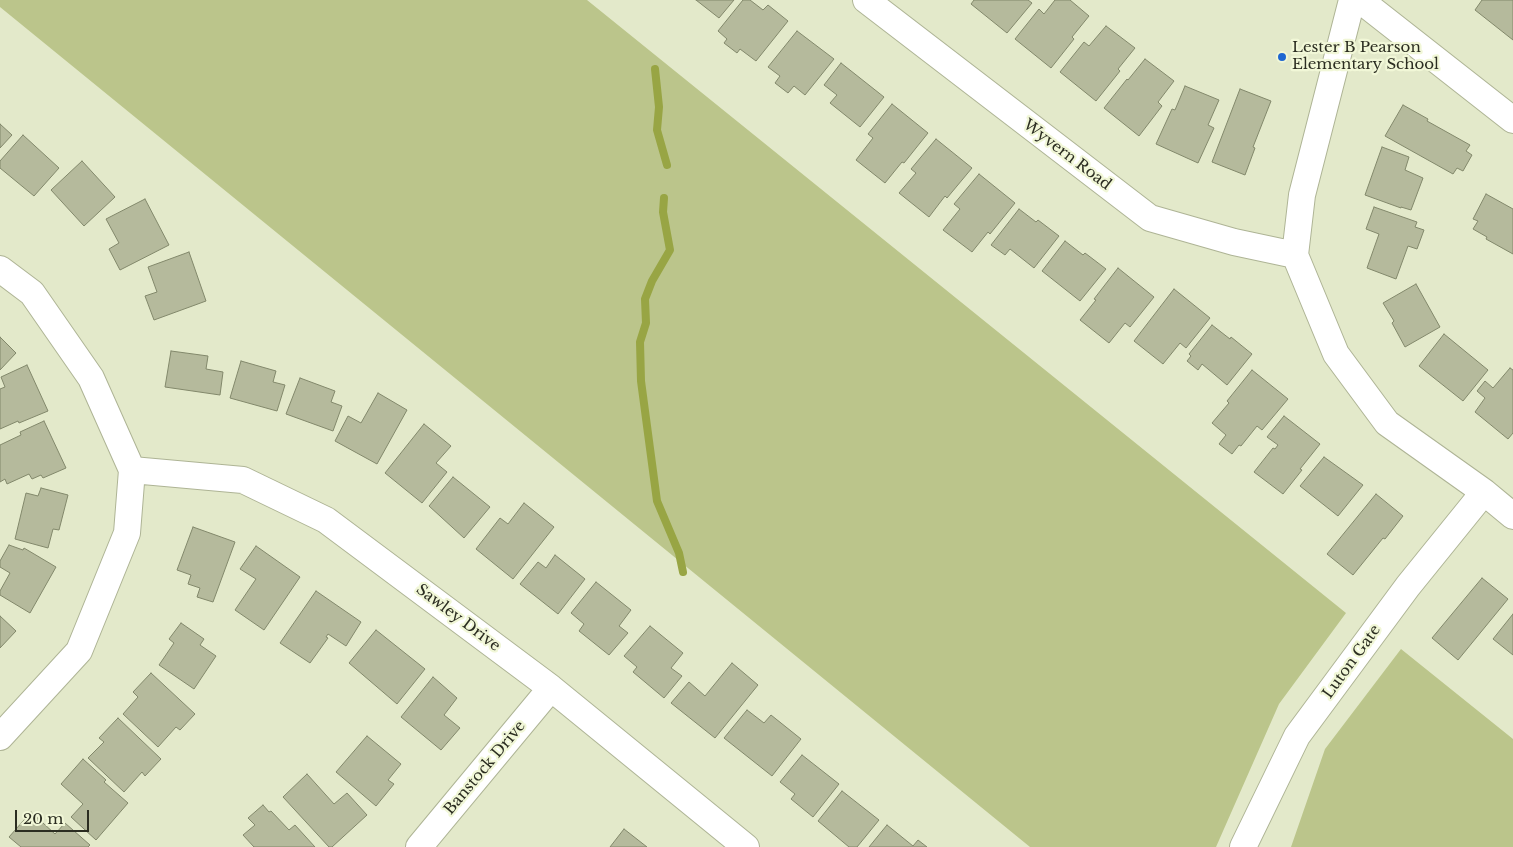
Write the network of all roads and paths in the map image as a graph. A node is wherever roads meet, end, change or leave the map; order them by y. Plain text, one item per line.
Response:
1 (866, 0) edge
2 (1352, 0) edge
3 (1360, 0) edge
4 (1513, 120) edge
5 (1296, 255) junction
6 (0, 269) edge
7 (132, 470) junction
8 (1484, 492) junction
9 (1513, 516) edge
10 (551, 688) junction
11 (3, 730) edge
12 (419, 847) edge
13 (746, 847) edge
14 (1243, 847) edge

1 - 5 street, Wyvern Road
2 - 5 street
3 - 4 street
5 - 8 street
6 - 7 street
7 - 10 street, Sawley Drive
7 - 11 street
8 - 9 street
8 - 14 street, Luton Gate
10 - 12 street, Banstock Drive
10 - 13 street, Sawley Drive

